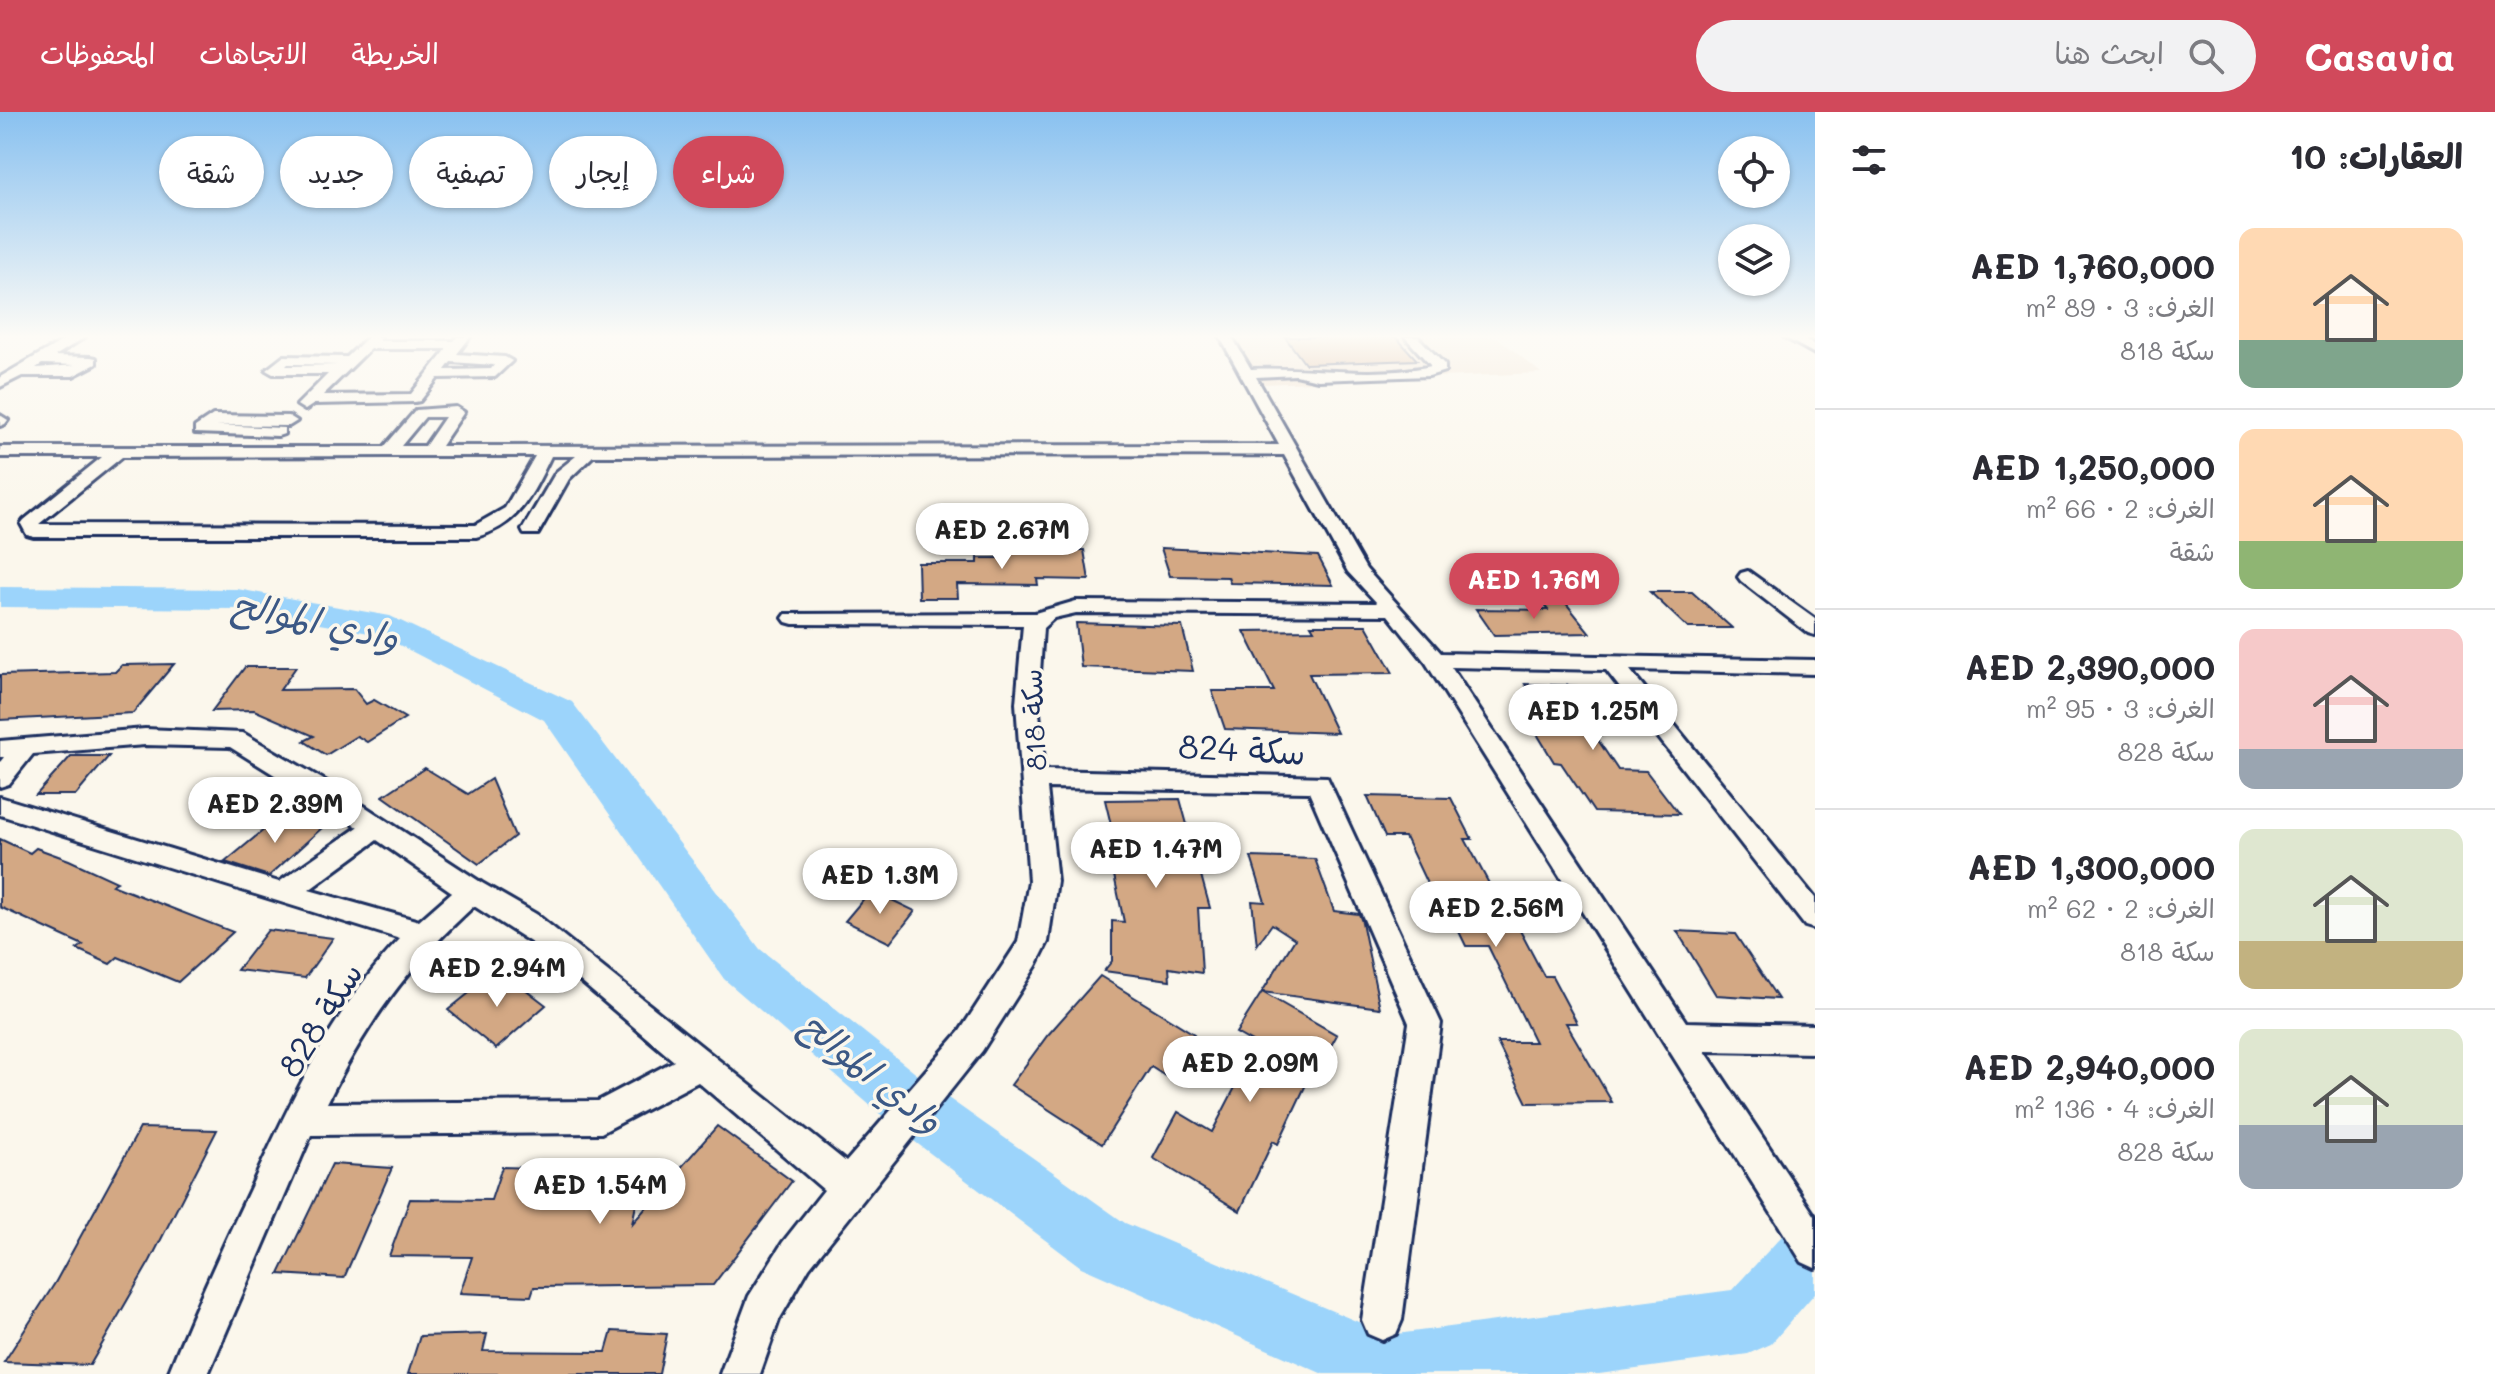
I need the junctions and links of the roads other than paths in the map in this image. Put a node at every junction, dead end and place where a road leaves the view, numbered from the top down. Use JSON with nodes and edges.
{"nodes":[{"id":1,"x":314,"y":396,"type":"edge"},
{"id":2,"x":414,"y":396,"type":"edge"},
{"id":3,"x":1259,"y":396,"type":"edge"},
{"id":4,"x":310,"y":400,"type":"junction"},
{"id":5,"x":1289,"y":450,"type":"junction"},
{"id":6,"x":119,"y":451,"type":"junction"},
{"id":7,"x":257,"y":451,"type":"junction"},
{"id":8,"x":0,"y":452,"type":"edge"},
{"id":9,"x":388,"y":452,"type":"junction"},
{"id":10,"x":429,"y":452,"type":"junction"},
{"id":11,"x":545,"y":452,"type":"junction"},
{"id":12,"x":588,"y":452,"type":"junction"},
{"id":13,"x":531,"y":530,"type":"dead end"},
{"id":14,"x":1748,"y":577,"type":"dead end"},
{"id":15,"x":1394,"y":609,"type":"junction"},
{"id":16,"x":793,"y":618,"type":"dead end"},
{"id":17,"x":1039,"y":619,"type":"junction"},
{"id":18,"x":1815,"y":629,"type":"edge"},
{"id":19,"x":1435,"y":660,"type":"junction"},
{"id":20,"x":1612,"y":663,"type":"junction"},
{"id":21,"x":1815,"y":667,"type":"edge"},
{"id":22,"x":13,"y":748,"type":"edge"},
{"id":23,"x":0,"y":778,"type":"edge"},
{"id":24,"x":1036,"y":779,"type":"junction"},
{"id":25,"x":0,"y":806,"type":"edge"},
{"id":26,"x":377,"y":827,"type":"junction"},
{"id":27,"x":472,"y":891,"type":"junction"},
{"id":28,"x":283,"y":894,"type":"junction"},
{"id":29,"x":1815,"y":918,"type":"edge"},
{"id":30,"x":424,"y":934,"type":"junction"},
{"id":31,"x":1678,"y":1036,"type":"junction"},
{"id":32,"x":1815,"y":1039,"type":"edge"},
{"id":33,"x":700,"y":1064,"type":"junction"},
{"id":34,"x":301,"y":1119,"type":"junction"},
{"id":35,"x":848,"y":1187,"type":"junction"},
{"id":36,"x":1815,"y":1249,"type":"edge"},
{"id":37,"x":1382,"y":1320,"type":"dead end"},
{"id":38,"x":188,"y":1374,"type":"edge"},
{"id":39,"x":740,"y":1374,"type":"edge"}],
"edges":[{"from":1,"to":4,"type":"street"},
{"from":2,"to":4,"type":"street"},
{"from":3,"to":5,"type":"street"},
{"from":4,"to":7,"type":"street"},
{"from":5,"to":12,"type":"street"},
{"from":5,"to":15,"type":"street"},
{"from":6,"to":7,"type":"street"},
{"from":6,"to":8,"type":"street"},
{"from":6,"to":11,"type":"street"},
{"from":7,"to":9,"type":"street"},
{"from":9,"to":10,"type":"street"},
{"from":9,"to":10,"type":"street"},
{"from":10,"to":11,"type":"street"},
{"from":11,"to":12,"type":"street"},
{"from":12,"to":13,"type":"street"},
{"from":14,"to":18,"type":"street"},
{"from":15,"to":17,"type":"street"},
{"from":15,"to":19,"type":"street"},
{"from":16,"to":17,"type":"street"},
{"from":17,"to":24,"type":"street","name":"سكة 818"},
{"from":19,"to":20,"type":"street"},
{"from":19,"to":31,"type":"street"},
{"from":20,"to":21,"type":"street"},
{"from":20,"to":29,"type":"street"},
{"from":22,"to":23,"type":"street"},
{"from":22,"to":26,"type":"street"},
{"from":24,"to":35,"type":"street","name":"سكة 818"},
{"from":24,"to":37,"type":"street","name":"سكة 824"},
{"from":25,"to":28,"type":"street"},
{"from":26,"to":27,"type":"street"},
{"from":26,"to":28,"type":"street"},
{"from":27,"to":30,"type":"street","name":"سكة 828"},
{"from":27,"to":33,"type":"street"},
{"from":28,"to":30,"type":"street"},
{"from":30,"to":34,"type":"street","name":"سكة 828"},
{"from":31,"to":32,"type":"street"},
{"from":31,"to":36,"type":"street"},
{"from":33,"to":34,"type":"street"},
{"from":33,"to":35,"type":"street"},
{"from":34,"to":38,"type":"street","name":"سكة 828"},
{"from":35,"to":39,"type":"street","name":"سكة 818"}]}
